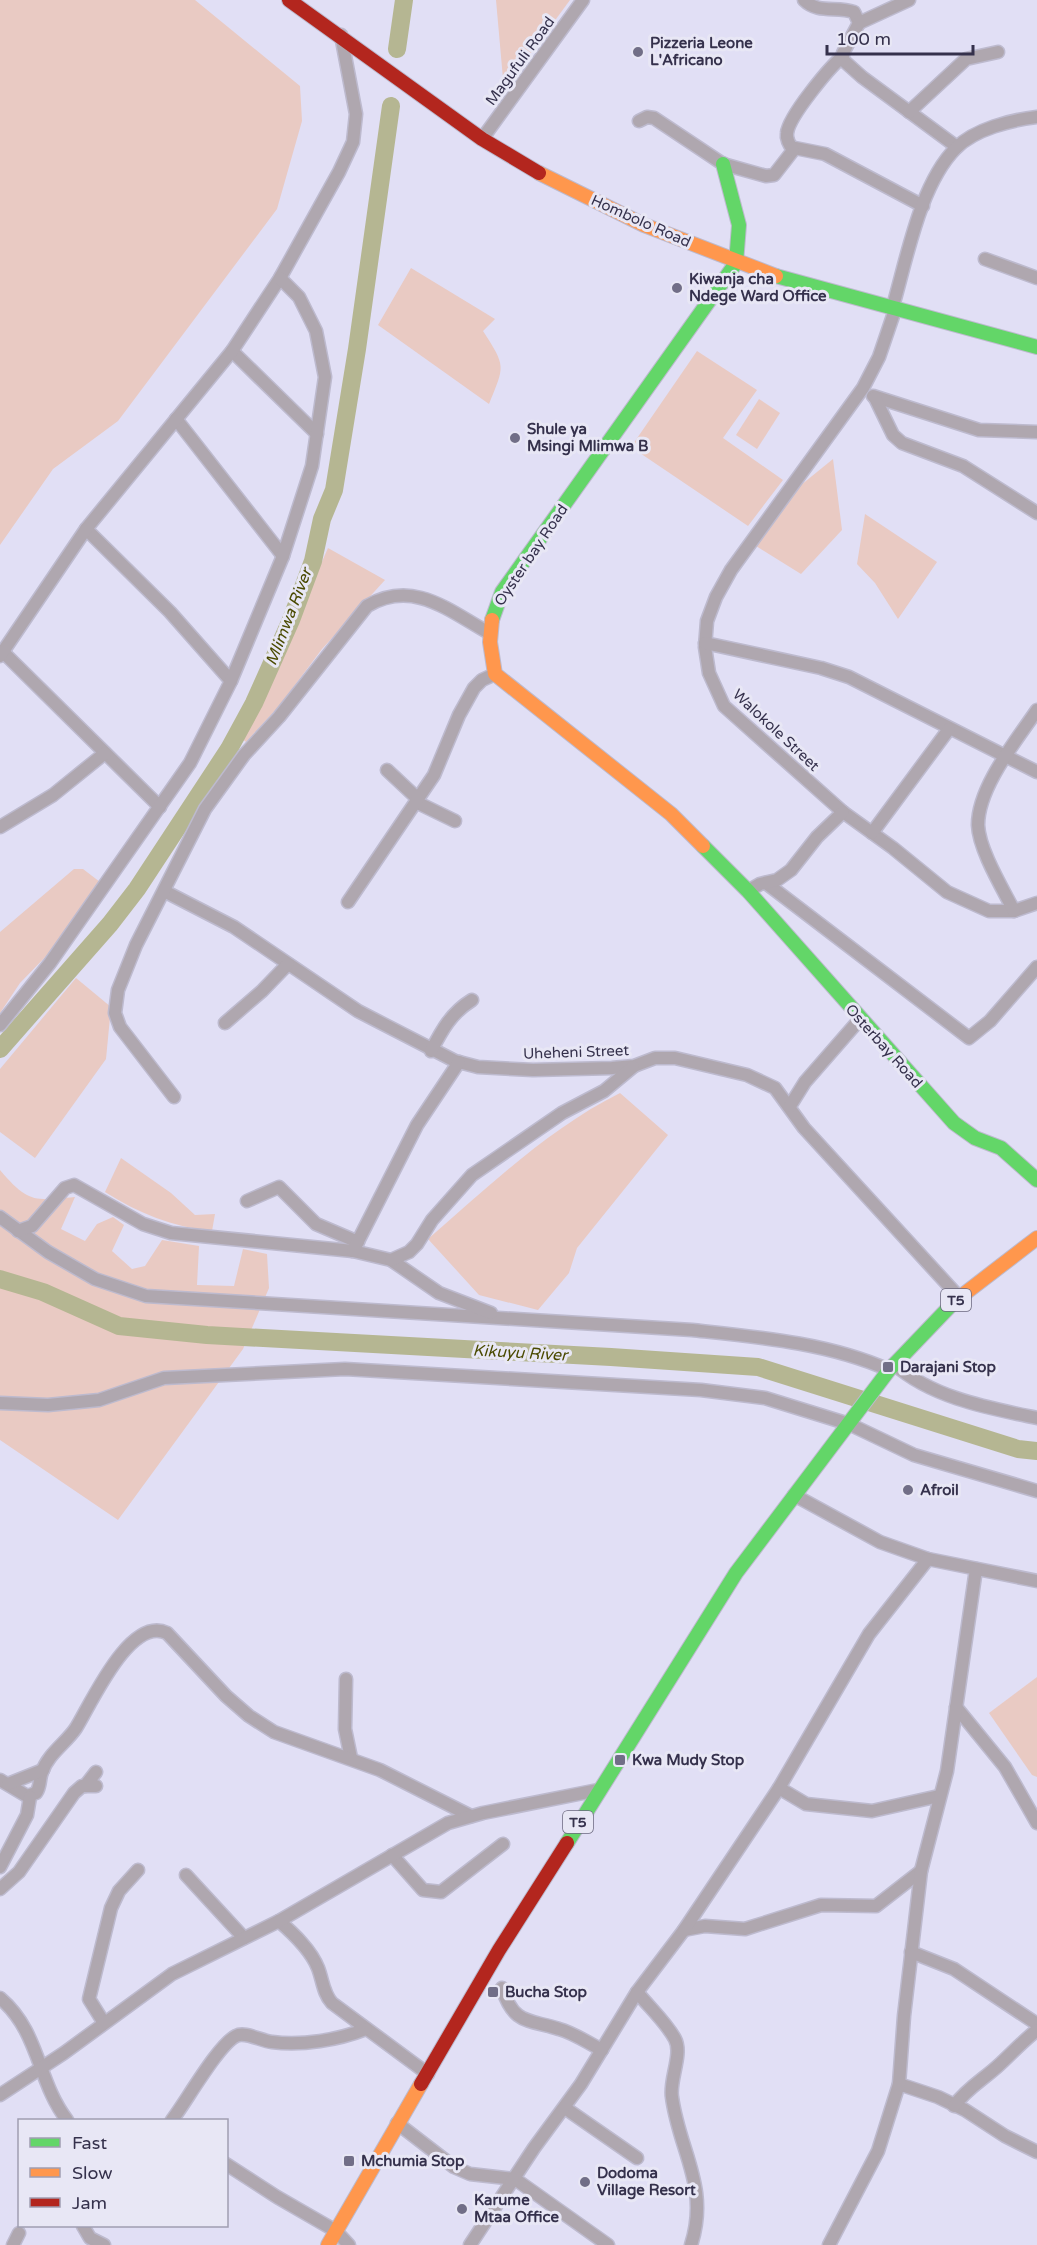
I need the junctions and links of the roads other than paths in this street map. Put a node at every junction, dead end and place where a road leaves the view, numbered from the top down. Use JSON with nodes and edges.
{"nodes":[{"id":1,"x":583,"y":0,"type":"edge"},
{"id":2,"x":804,"y":0,"type":"edge"},
{"id":3,"x":909,"y":0,"type":"edge"},
{"id":4,"x":291,"y":1,"type":"edge"},
{"id":5,"x":859,"y":23,"type":"junction"},
{"id":6,"x":341,"y":35,"type":"junction"},
{"id":7,"x":998,"y":52,"type":"dead end"},
{"id":8,"x":842,"y":57,"type":"junction"},
{"id":9,"x":909,"y":112,"type":"junction"},
{"id":10,"x":1037,"y":117,"type":"edge"},
{"id":11,"x":639,"y":121,"type":"dead end"},
{"id":12,"x":482,"y":139,"type":"junction"},
{"id":13,"x":957,"y":147,"type":"junction"},
{"id":14,"x":793,"y":150,"type":"junction"},
{"id":15,"x":723,"y":164,"type":"junction"},
{"id":16,"x":923,"y":206,"type":"junction"},
{"id":17,"x":985,"y":259,"type":"dead end"},
{"id":18,"x":736,"y":263,"type":"junction"},
{"id":19,"x":280,"y":278,"type":"junction"},
{"id":20,"x":1037,"y":278,"type":"edge"},
{"id":21,"x":894,"y":307,"type":"junction"},
{"id":22,"x":1037,"y":347,"type":"edge"},
{"id":23,"x":232,"y":351,"type":"junction"},
{"id":24,"x":863,"y":388,"type":"junction"},
{"id":25,"x":875,"y":398,"type":"junction"},
{"id":26,"x":176,"y":419,"type":"junction"},
{"id":27,"x":1037,"y":432,"type":"edge"},
{"id":28,"x":317,"y":434,"type":"junction"},
{"id":29,"x":1037,"y":513,"type":"edge"},
{"id":30,"x":86,"y":529,"type":"junction"},
{"id":31,"x":283,"y":556,"type":"junction"},
{"id":32,"x":489,"y":633,"type":"junction"},
{"id":33,"x":705,"y":643,"type":"junction"},
{"id":34,"x":2,"y":654,"type":"edge"},
{"id":35,"x":495,"y":674,"type":"junction"},
{"id":36,"x":231,"y":681,"type":"junction"},
{"id":37,"x":1037,"y":710,"type":"edge"},
{"id":38,"x":949,"y":729,"type":"junction"},
{"id":39,"x":105,"y":753,"type":"junction"},
{"id":40,"x":1005,"y":756,"type":"junction"},
{"id":41,"x":387,"y":770,"type":"dead end"},
{"id":42,"x":1037,"y":772,"type":"edge"},
{"id":43,"x":417,"y":800,"type":"junction"},
{"id":44,"x":159,"y":807,"type":"junction"},
{"id":45,"x":843,"y":812,"type":"junction"},
{"id":46,"x":456,"y":821,"type":"dead end"},
{"id":47,"x":0,"y":827,"type":"edge"},
{"id":48,"x":872,"y":833,"type":"junction"},
{"id":49,"x":766,"y":883,"type":"junction"},
{"id":50,"x":164,"y":891,"type":"junction"},
{"id":51,"x":748,"y":891,"type":"junction"},
{"id":52,"x":348,"y":902,"type":"dead end"},
{"id":53,"x":1037,"y":903,"type":"edge"},
{"id":54,"x":1014,"y":911,"type":"junction"},
{"id":55,"x":288,"y":964,"type":"junction"},
{"id":56,"x":1037,"y":967,"type":"edge"},
{"id":57,"x":472,"y":1000,"type":"dead end"},
{"id":58,"x":860,"y":1019,"type":"junction"},
{"id":59,"x":225,"y":1023,"type":"dead end"},
{"id":60,"x":0,"y":1025,"type":"edge"},
{"id":61,"x":431,"y":1051,"type":"junction"},
{"id":62,"x":459,"y":1062,"type":"junction"},
{"id":63,"x":634,"y":1066,"type":"junction"},
{"id":64,"x":174,"y":1097,"type":"dead end"},
{"id":65,"x":790,"y":1106,"type":"junction"},
{"id":66,"x":1037,"y":1180,"type":"edge"},
{"id":67,"x":247,"y":1201,"type":"dead end"},
{"id":68,"x":0,"y":1217,"type":"edge"},
{"id":69,"x":18,"y":1231,"type":"junction"},
{"id":70,"x":1037,"y":1238,"type":"edge"},
{"id":71,"x":356,"y":1246,"type":"junction"},
{"id":72,"x":392,"y":1260,"type":"junction"},
{"id":73,"x":959,"y":1297,"type":"junction"},
{"id":74,"x":504,"y":1318,"type":"junction"},
{"id":75,"x":890,"y":1369,"type":"junction"},
{"id":76,"x":0,"y":1403,"type":"edge"},
{"id":77,"x":1037,"y":1418,"type":"edge"},
{"id":78,"x":852,"y":1421,"type":"junction"},
{"id":79,"x":1037,"y":1491,"type":"edge"},
{"id":80,"x":794,"y":1495,"type":"junction"},
{"id":81,"x":928,"y":1559,"type":"junction"},
{"id":82,"x":976,"y":1569,"type":"junction"},
{"id":83,"x":1037,"y":1581,"type":"edge"},
{"id":84,"x":346,"y":1678,"type":"dead end"},
{"id":85,"x":956,"y":1707,"type":"junction"},
{"id":86,"x":351,"y":1758,"type":"junction"},
{"id":87,"x":43,"y":1770,"type":"junction"},
{"id":88,"x":96,"y":1772,"type":"dead end"},
{"id":89,"x":4,"y":1782,"type":"edge"},
{"id":90,"x":779,"y":1788,"type":"junction"},
{"id":91,"x":597,"y":1790,"type":"junction"},
{"id":92,"x":939,"y":1796,"type":"junction"},
{"id":93,"x":30,"y":1797,"type":"junction"},
{"id":94,"x":471,"y":1816,"type":"junction"},
{"id":95,"x":1036,"y":1820,"type":"edge"},
{"id":96,"x":503,"y":1844,"type":"dead end"},
{"id":97,"x":392,"y":1855,"type":"junction"},
{"id":98,"x":0,"y":1868,"type":"edge"},
{"id":99,"x":138,"y":1870,"type":"dead end"},
{"id":100,"x":921,"y":1871,"type":"junction"},
{"id":101,"x":186,"y":1875,"type":"dead end"},
{"id":102,"x":0,"y":1889,"type":"edge"},
{"id":103,"x":279,"y":1921,"type":"junction"},
{"id":104,"x":684,"y":1930,"type":"junction"},
{"id":105,"x":244,"y":1938,"type":"junction"},
{"id":106,"x":911,"y":1952,"type":"junction"},
{"id":107,"x":502,"y":1988,"type":"dead end"},
{"id":108,"x":637,"y":1992,"type":"junction"},
{"id":109,"x":0,"y":1998,"type":"edge"},
{"id":110,"x":104,"y":2023,"type":"junction"},
{"id":111,"x":1037,"y":2024,"type":"edge"},
{"id":112,"x":366,"y":2030,"type":"junction"},
{"id":113,"x":1037,"y":2030,"type":"edge"},
{"id":114,"x":602,"y":2050,"type":"junction"},
{"id":115,"x":42,"y":2068,"type":"junction"},
{"id":116,"x":428,"y":2074,"type":"junction"},
{"id":117,"x":899,"y":2084,"type":"junction"},
{"id":118,"x":0,"y":2095,"type":"edge"},
{"id":119,"x":954,"y":2106,"type":"junction"},
{"id":120,"x":565,"y":2108,"type":"junction"},
{"id":121,"x":66,"y":2119,"type":"edge"},
{"id":122,"x":173,"y":2119,"type":"edge"},
{"id":123,"x":398,"y":2123,"type":"junction"},
{"id":124,"x":1037,"y":2152,"type":"edge"},
{"id":125,"x":637,"y":2158,"type":"dead end"},
{"id":126,"x":228,"y":2165,"type":"edge"},
{"id":127,"x":515,"y":2178,"type":"junction"},
{"id":128,"x":84,"y":2227,"type":"edge"},
{"id":129,"x":336,"y":2231,"type":"junction"},
{"id":130,"x":19,"y":2233,"type":"dead end"},
{"id":131,"x":13,"y":2245,"type":"edge"},
{"id":132,"x":104,"y":2245,"type":"edge"},
{"id":133,"x":328,"y":2245,"type":"edge"},
{"id":134,"x":348,"y":2245,"type":"edge"},
{"id":135,"x":470,"y":2245,"type":"edge"},
{"id":136,"x":608,"y":2245,"type":"edge"},
{"id":137,"x":691,"y":2245,"type":"edge"},
{"id":138,"x":829,"y":2245,"type":"edge"}],
"edges":[{"from":1,"to":12,"type":"street","name":"Magufuli Road"},
{"from":2,"to":5,"type":"street"},
{"from":3,"to":5,"type":"street"},
{"from":4,"to":6,"type":"main road","name":"Hombolo Road"},
{"from":5,"to":8,"type":"street"},
{"from":6,"to":12,"type":"main road","name":"Hombolo Road"},
{"from":6,"to":19,"type":"street"},
{"from":7,"to":9,"type":"street"},
{"from":8,"to":9,"type":"street"},
{"from":8,"to":14,"type":"street"},
{"from":9,"to":13,"type":"street"},
{"from":10,"to":13,"type":"street"},
{"from":11,"to":15,"type":"street"},
{"from":12,"to":18,"type":"main road","name":"Hombolo Road"},
{"from":13,"to":16,"type":"street","name":"Walokole Street"},
{"from":14,"to":15,"type":"street"},
{"from":14,"to":16,"type":"street"},
{"from":15,"to":18,"type":"main road"},
{"from":16,"to":21,"type":"street","name":"Walokole Street"},
{"from":17,"to":20,"type":"street"},
{"from":18,"to":21,"type":"main road","name":"Hombolo Road"},
{"from":18,"to":32,"type":"main road","name":"Oyster bay Road"},
{"from":19,"to":23,"type":"street"},
{"from":19,"to":28,"type":"street"},
{"from":21,"to":22,"type":"main road","name":"Hombolo Road"},
{"from":21,"to":24,"type":"street","name":"Walokole Street"},
{"from":23,"to":26,"type":"street"},
{"from":23,"to":28,"type":"street"},
{"from":24,"to":25,"type":"street"},
{"from":24,"to":33,"type":"street","name":"Walokole Street"},
{"from":25,"to":27,"type":"street"},
{"from":25,"to":29,"type":"street"},
{"from":26,"to":30,"type":"street"},
{"from":26,"to":31,"type":"street"},
{"from":28,"to":31,"type":"street"},
{"from":30,"to":34,"type":"street"},
{"from":30,"to":36,"type":"street"},
{"from":31,"to":36,"type":"street"},
{"from":32,"to":35,"type":"main road","name":"Oyster bay Road"},
{"from":32,"to":50,"type":"street"},
{"from":33,"to":38,"type":"street"},
{"from":33,"to":45,"type":"street","name":"Walokole Street"},
{"from":34,"to":39,"type":"street"},
{"from":35,"to":43,"type":"street"},
{"from":35,"to":51,"type":"main road"},
{"from":36,"to":44,"type":"street"},
{"from":37,"to":40,"type":"street"},
{"from":38,"to":40,"type":"street"},
{"from":38,"to":48,"type":"street"},
{"from":39,"to":44,"type":"street"},
{"from":39,"to":47,"type":"street"},
{"from":40,"to":42,"type":"street"},
{"from":40,"to":54,"type":"street"},
{"from":41,"to":43,"type":"street"},
{"from":43,"to":46,"type":"street"},
{"from":43,"to":52,"type":"street"},
{"from":44,"to":60,"type":"street"},
{"from":45,"to":48,"type":"street","name":"Walokole Street"},
{"from":45,"to":49,"type":"street"},
{"from":48,"to":54,"type":"street","name":"Walokole Street"},
{"from":49,"to":51,"type":"street"},
{"from":49,"to":56,"type":"street"},
{"from":50,"to":55,"type":"street","name":"Uheheni Street"},
{"from":50,"to":64,"type":"street"},
{"from":51,"to":58,"type":"main road","name":"Osterbay Road"},
{"from":53,"to":54,"type":"street","name":"Walokole Street"},
{"from":55,"to":59,"type":"street"},
{"from":55,"to":61,"type":"street","name":"Uheheni Street"},
{"from":57,"to":61,"type":"street"},
{"from":58,"to":65,"type":"street"},
{"from":58,"to":66,"type":"main road","name":"Osterbay Road"},
{"from":61,"to":62,"type":"street","name":"Uheheni Street"},
{"from":62,"to":63,"type":"street","name":"Uheheni Street"},
{"from":62,"to":71,"type":"street"},
{"from":63,"to":65,"type":"street","name":"Uheheni Street"},
{"from":63,"to":72,"type":"street"},
{"from":65,"to":73,"type":"street","name":"Uheheni Street"},
{"from":67,"to":71,"type":"street"},
{"from":68,"to":69,"type":"street"},
{"from":69,"to":71,"type":"street"},
{"from":69,"to":74,"type":"street"},
{"from":70,"to":73,"type":"main road","number":"T5"},
{"from":71,"to":72,"type":"street"},
{"from":72,"to":74,"type":"street"},
{"from":73,"to":75,"type":"main road","number":"T5"},
{"from":74,"to":75,"type":"street"},
{"from":75,"to":77,"type":"street"},
{"from":75,"to":78,"type":"main road","number":"T5"},
{"from":76,"to":78,"type":"street"},
{"from":78,"to":79,"type":"street"},
{"from":78,"to":80,"type":"main road","number":"T5"},
{"from":80,"to":81,"type":"street"},
{"from":80,"to":91,"type":"main road","number":"T5"},
{"from":81,"to":82,"type":"street"},
{"from":81,"to":90,"type":"street"},
{"from":82,"to":83,"type":"street"},
{"from":82,"to":85,"type":"street"},
{"from":84,"to":86,"type":"street"},
{"from":85,"to":92,"type":"street"},
{"from":85,"to":95,"type":"street"},
{"from":86,"to":87,"type":"street"},
{"from":86,"to":94,"type":"street"},
{"from":87,"to":89,"type":"street"},
{"from":87,"to":93,"type":"street"},
{"from":88,"to":102,"type":"street"},
{"from":89,"to":93,"type":"street"},
{"from":90,"to":92,"type":"street"},
{"from":90,"to":104,"type":"street"},
{"from":91,"to":94,"type":"street"},
{"from":91,"to":116,"type":"main road","number":"T5"},
{"from":92,"to":100,"type":"street"},
{"from":93,"to":98,"type":"street"},
{"from":94,"to":97,"type":"street"},
{"from":96,"to":97,"type":"street"},
{"from":97,"to":103,"type":"street"},
{"from":99,"to":110,"type":"street"},
{"from":100,"to":104,"type":"street"},
{"from":100,"to":106,"type":"street"},
{"from":101,"to":105,"type":"street"},
{"from":103,"to":105,"type":"street"},
{"from":103,"to":112,"type":"street"},
{"from":104,"to":108,"type":"street"},
{"from":105,"to":110,"type":"street"},
{"from":106,"to":111,"type":"street"},
{"from":106,"to":117,"type":"street"},
{"from":107,"to":114,"type":"street"},
{"from":108,"to":114,"type":"street"},
{"from":108,"to":137,"type":"street"},
{"from":109,"to":115,"type":"street"},
{"from":110,"to":115,"type":"street"},
{"from":112,"to":116,"type":"street"},
{"from":112,"to":122,"type":"street"},
{"from":113,"to":119,"type":"street"},
{"from":114,"to":120,"type":"street"},
{"from":115,"to":118,"type":"street"},
{"from":115,"to":121,"type":"street"},
{"from":116,"to":123,"type":"main road","number":"T5"},
{"from":117,"to":119,"type":"street"},
{"from":117,"to":138,"type":"street"},
{"from":119,"to":124,"type":"street"},
{"from":120,"to":125,"type":"street"},
{"from":120,"to":127,"type":"street"},
{"from":123,"to":127,"type":"street"},
{"from":123,"to":129,"type":"main road","number":"T5"},
{"from":126,"to":129,"type":"street"},
{"from":127,"to":135,"type":"street"},
{"from":127,"to":136,"type":"street"},
{"from":128,"to":132,"type":"street"},
{"from":129,"to":133,"type":"main road","number":"T5"},
{"from":129,"to":134,"type":"street"},
{"from":130,"to":131,"type":"street"}]}
